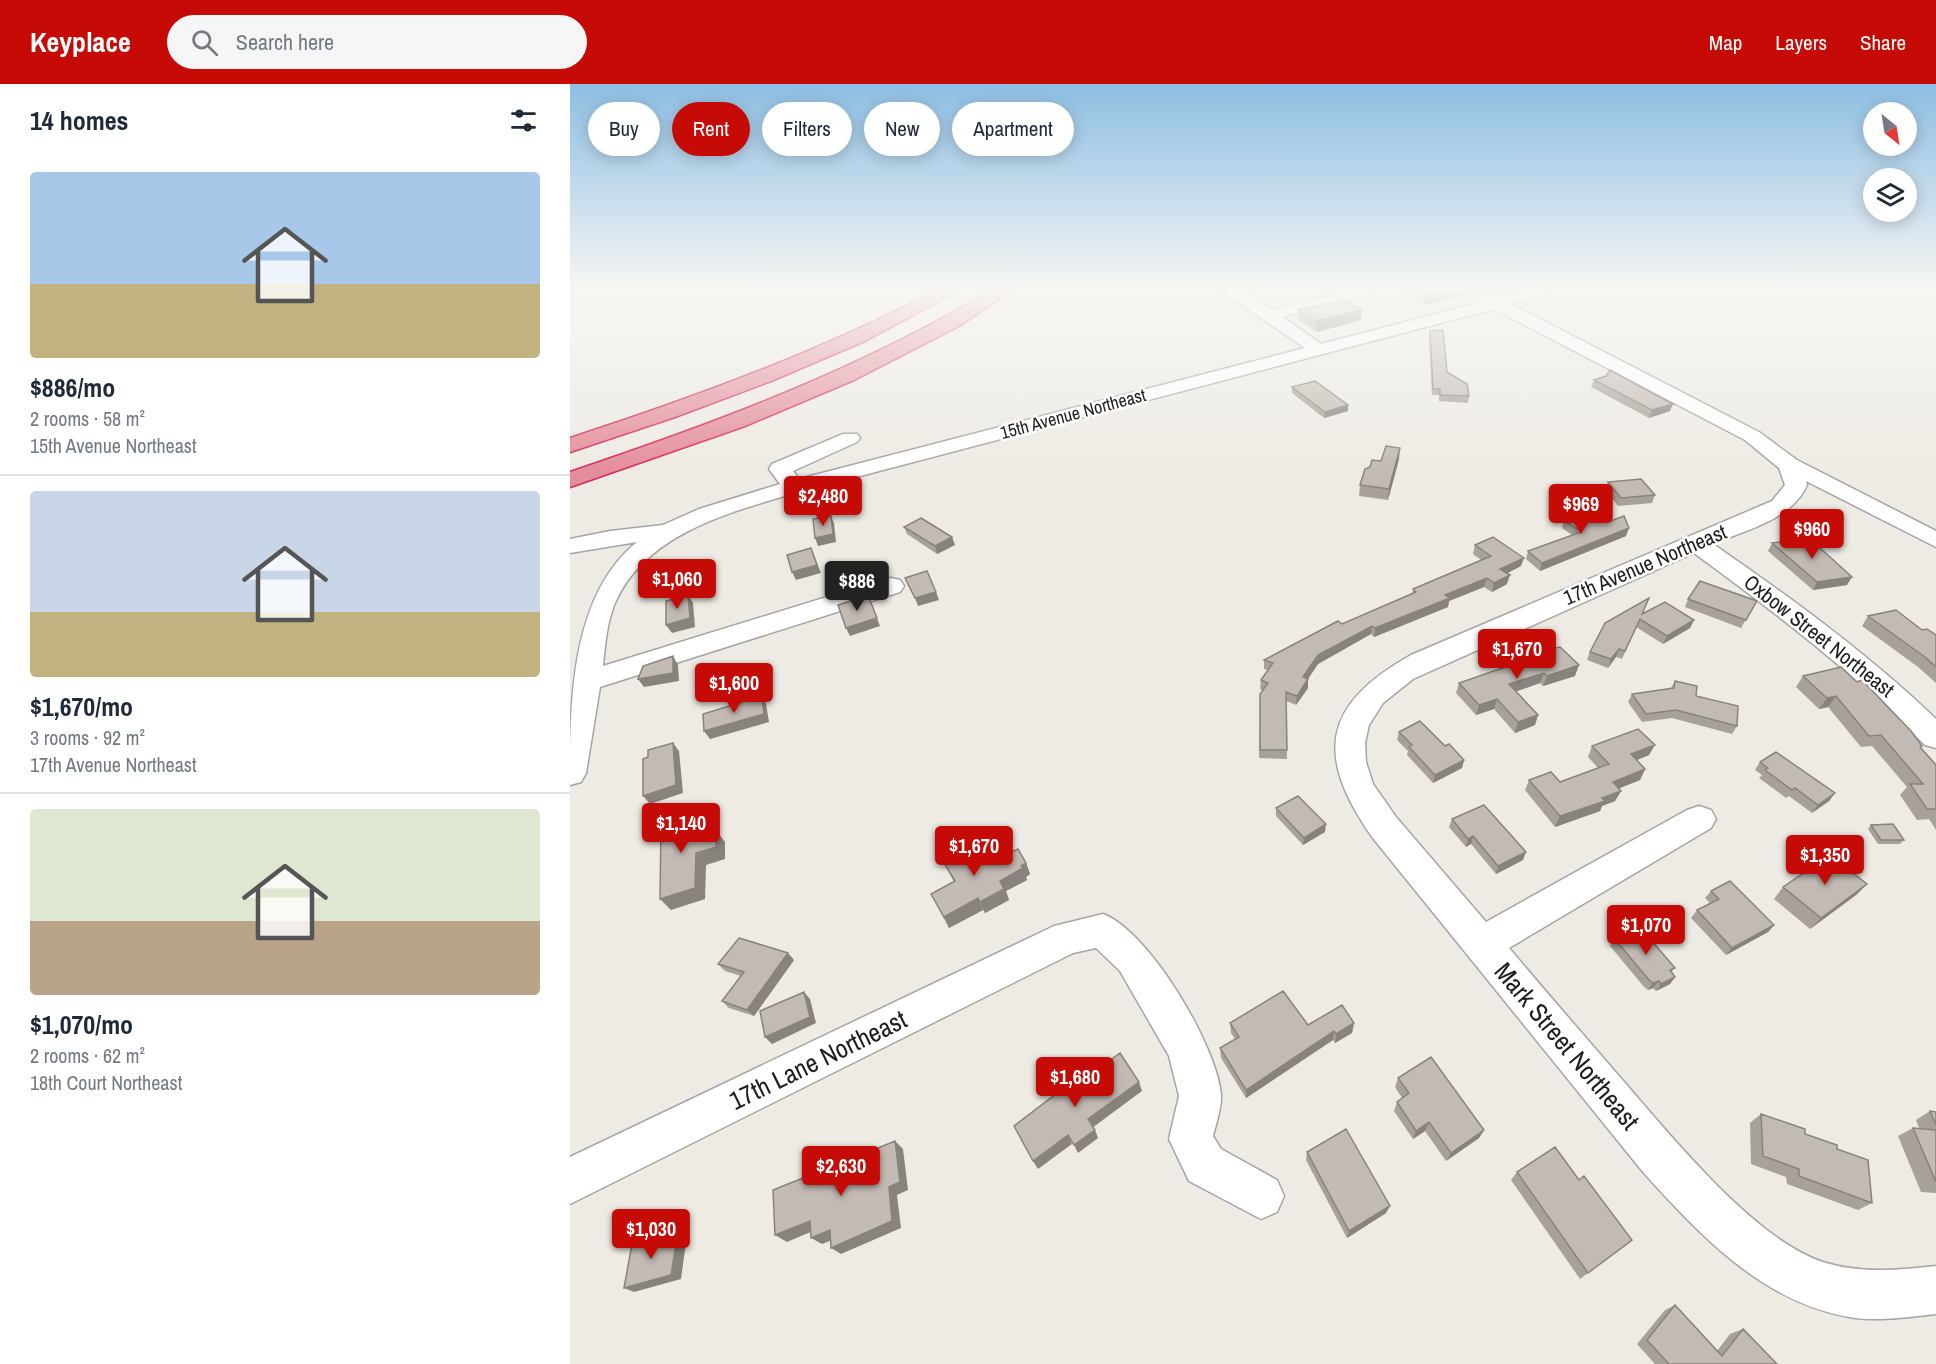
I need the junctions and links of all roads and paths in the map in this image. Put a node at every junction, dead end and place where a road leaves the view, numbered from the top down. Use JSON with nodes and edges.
{"nodes":[{"id":1,"x":825,"y":351,"type":"edge"},
{"id":2,"x":896,"y":351,"type":"edge"},
{"id":3,"x":1316,"y":351,"type":"edge"},
{"id":4,"x":1587,"y":351,"type":"edge"},
{"id":5,"x":850,"y":438,"type":"dead end"},
{"id":6,"x":570,"y":445,"type":"edge"},
{"id":7,"x":1789,"y":465,"type":"junction"},
{"id":8,"x":570,"y":480,"type":"edge"},
{"id":9,"x":794,"y":487,"type":"junction"},
{"id":10,"x":670,"y":531,"type":"junction"},
{"id":11,"x":1936,"y":540,"type":"edge"},
{"id":12,"x":1696,"y":543,"type":"junction"},
{"id":13,"x":570,"y":546,"type":"edge"},
{"id":14,"x":891,"y":586,"type":"dead end"},
{"id":15,"x":1401,"y":673,"type":"joint"},
{"id":16,"x":587,"y":681,"type":"junction"},
{"id":17,"x":1936,"y":737,"type":"edge"},
{"id":18,"x":570,"y":773,"type":"edge"},
{"id":19,"x":1699,"y":819,"type":"dead end"},
{"id":20,"x":1482,"y":944,"type":"junction"},
{"id":21,"x":570,"y":1181,"type":"edge"},
{"id":22,"x":1261,"y":1196,"type":"dead end"},
{"id":23,"x":1936,"y":1290,"type":"edge"}],
"edges":[{"from":1,"to":6,"type":"highway"},
{"from":2,"to":8,"type":"highway"},
{"from":3,"to":9,"type":"street","name":"15th Avenue Northeast"},
{"from":4,"to":7,"type":"street"},
{"from":5,"to":9,"type":"street"},
{"from":7,"to":11,"type":"street"},
{"from":7,"to":12,"type":"street","name":"17th Avenue Northeast"},
{"from":9,"to":10,"type":"street","name":"15th Avenue Northeast"},
{"from":10,"to":13,"type":"street"},
{"from":10,"to":16,"type":"street"},
{"from":12,"to":15,"type":"street","name":"17th Avenue Northeast"},
{"from":12,"to":17,"type":"street","name":"Oxbow Street Northeast"},
{"from":14,"to":16,"type":"street"},
{"from":15,"to":20,"type":"street","name":"Mark Street Northeast"},
{"from":16,"to":18,"type":"street"},
{"from":19,"to":20,"type":"street"},
{"from":20,"to":23,"type":"street","name":"Mark Street Northeast"},
{"from":21,"to":22,"type":"street","name":"17th Lane Northeast"}]}
